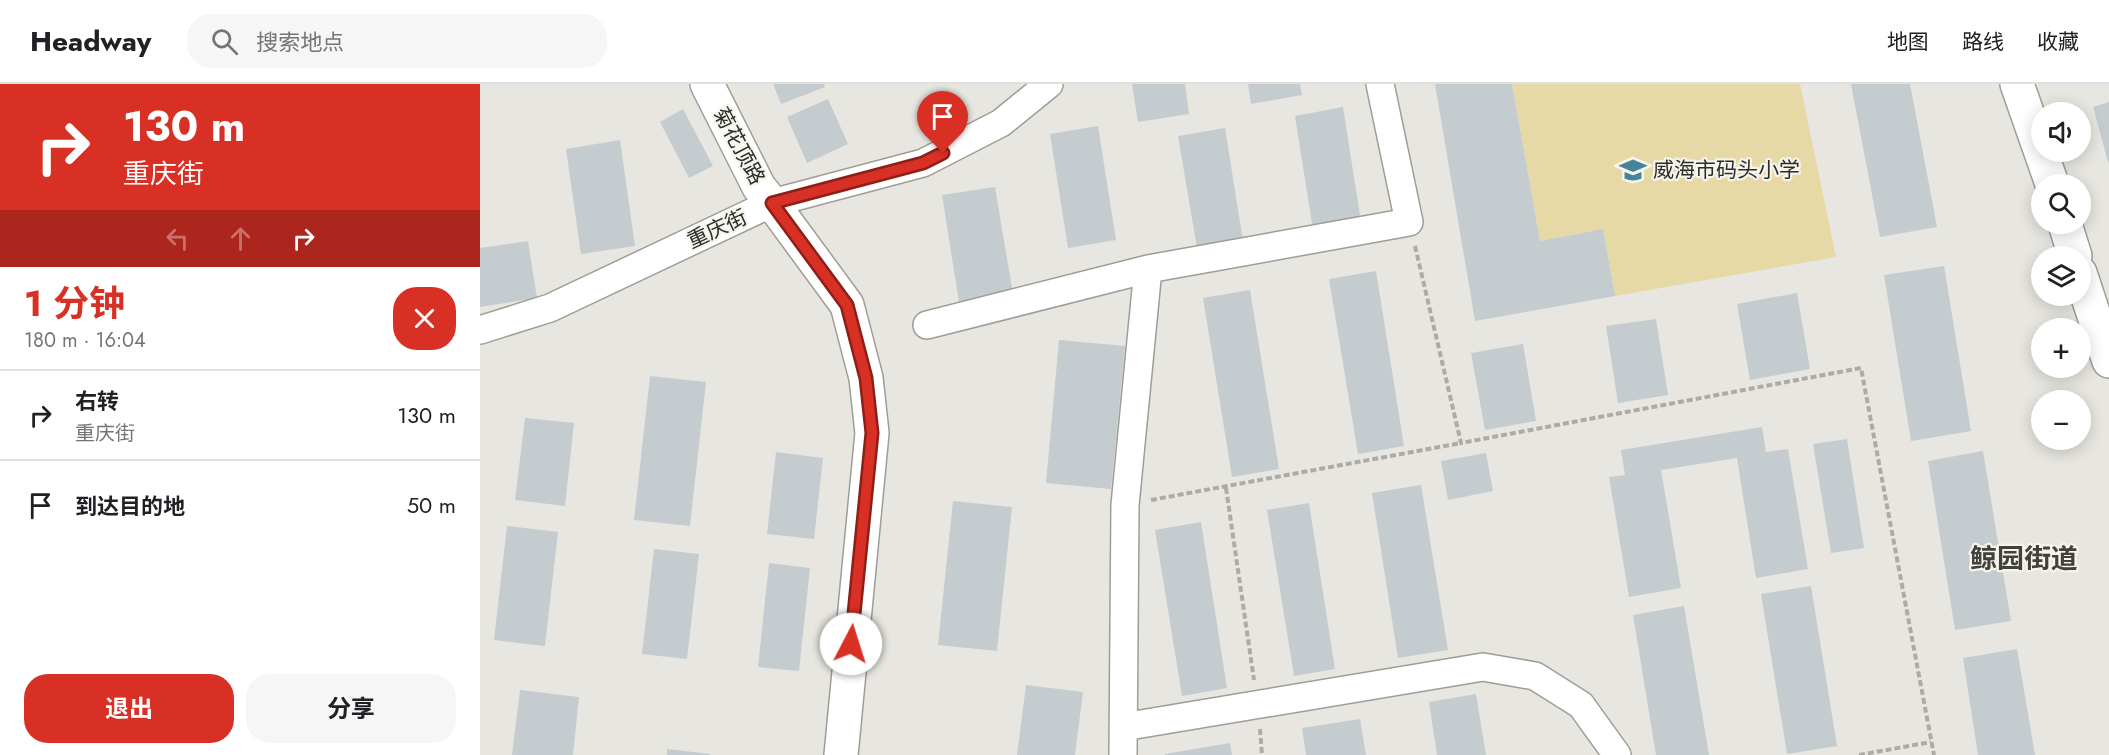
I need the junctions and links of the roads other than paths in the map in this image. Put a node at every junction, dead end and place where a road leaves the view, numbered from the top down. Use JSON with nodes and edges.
{"nodes":[{"id":1,"x":707,"y":84,"type":"edge"},
{"id":2,"x":1049,"y":84,"type":"edge"},
{"id":3,"x":1380,"y":84,"type":"edge"},
{"id":4,"x":2017,"y":84,"type":"edge"},
{"id":5,"x":2048,"y":174,"type":"edge"},
{"id":6,"x":772,"y":203,"type":"junction"},
{"id":7,"x":1148,"y":268,"type":"junction"},
{"id":8,"x":2091,"y":306,"type":"edge"},
{"id":9,"x":927,"y":325,"type":"dead end"},
{"id":10,"x":480,"y":330,"type":"edge"},
{"id":11,"x":2109,"y":361,"type":"edge"},
{"id":12,"x":1123,"y":728,"type":"junction"},
{"id":13,"x":841,"y":755,"type":"edge"},
{"id":14,"x":1123,"y":755,"type":"edge"},
{"id":15,"x":1617,"y":755,"type":"edge"}],
"edges":[{"from":1,"to":6,"type":"street","name":"菊花顶路"},
{"from":2,"to":6,"type":"street","name":"重庆街"},
{"from":3,"to":7,"type":"street"},
{"from":4,"to":5,"type":"street"},
{"from":6,"to":10,"type":"street","name":"重庆街"},
{"from":6,"to":13,"type":"street","name":"菊花顶路"},
{"from":7,"to":9,"type":"street"},
{"from":7,"to":12,"type":"street"},
{"from":8,"to":11,"type":"street"},
{"from":12,"to":14,"type":"street"},
{"from":12,"to":15,"type":"street"}]}
